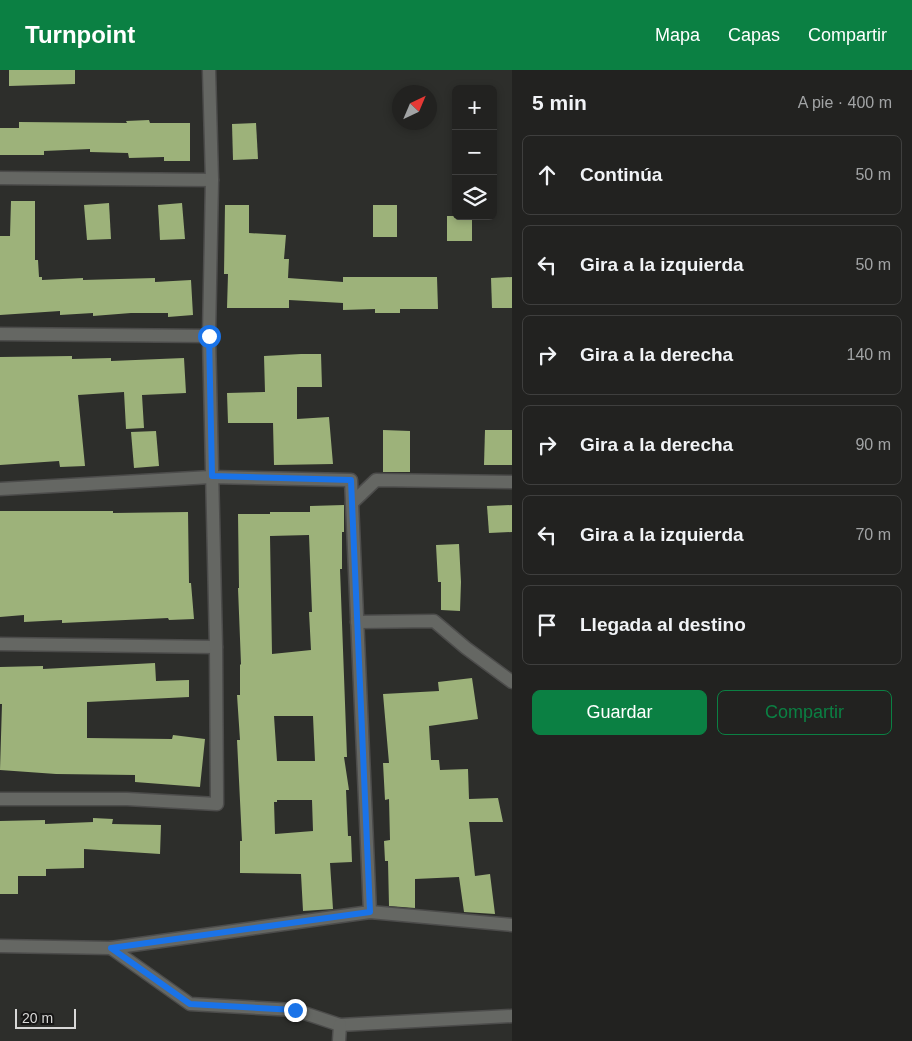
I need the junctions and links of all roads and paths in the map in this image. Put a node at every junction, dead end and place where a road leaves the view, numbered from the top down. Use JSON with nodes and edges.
{"nodes":[{"id":1,"x":209,"y":70,"type":"edge"},
{"id":2,"x":0,"y":178,"type":"edge"},
{"id":3,"x":212,"y":180,"type":"junction"},
{"id":4,"x":0,"y":334,"type":"edge"},
{"id":5,"x":209,"y":336,"type":"junction"},
{"id":6,"x":212,"y":476,"type":"junction"},
{"id":7,"x":512,"y":482,"type":"edge"},
{"id":8,"x":0,"y":489,"type":"edge"},
{"id":9,"x":352,"y":503,"type":"junction"},
{"id":10,"x":357,"y":622,"type":"junction"},
{"id":11,"x":0,"y":644,"type":"edge"},
{"id":12,"x":216,"y":647,"type":"junction"},
{"id":13,"x":512,"y":682,"type":"edge"},
{"id":14,"x":0,"y":799,"type":"edge"},
{"id":15,"x":370,"y":912,"type":"junction"},
{"id":16,"x":512,"y":925,"type":"edge"},
{"id":17,"x":0,"y":946,"type":"edge"},
{"id":18,"x":111,"y":948,"type":"junction"},
{"id":19,"x":512,"y":1016,"type":"edge"},
{"id":20,"x":340,"y":1025,"type":"junction"},
{"id":21,"x":339,"y":1041,"type":"edge"}],
"edges":[{"from":1,"to":3,"type":"street"},
{"from":2,"to":3,"type":"street"},
{"from":3,"to":5,"type":"street"},
{"from":4,"to":5,"type":"street"},
{"from":5,"to":6,"type":"street"},
{"from":6,"to":8,"type":"street"},
{"from":6,"to":9,"type":"street"},
{"from":6,"to":12,"type":"street"},
{"from":7,"to":9,"type":"street"},
{"from":9,"to":10,"type":"street"},
{"from":10,"to":13,"type":"street"},
{"from":10,"to":15,"type":"street"},
{"from":11,"to":12,"type":"street"},
{"from":12,"to":14,"type":"street"},
{"from":15,"to":16,"type":"street"},
{"from":15,"to":18,"type":"street"},
{"from":17,"to":18,"type":"street"},
{"from":18,"to":20,"type":"street"},
{"from":19,"to":20,"type":"street"},
{"from":20,"to":21,"type":"street"}]}
